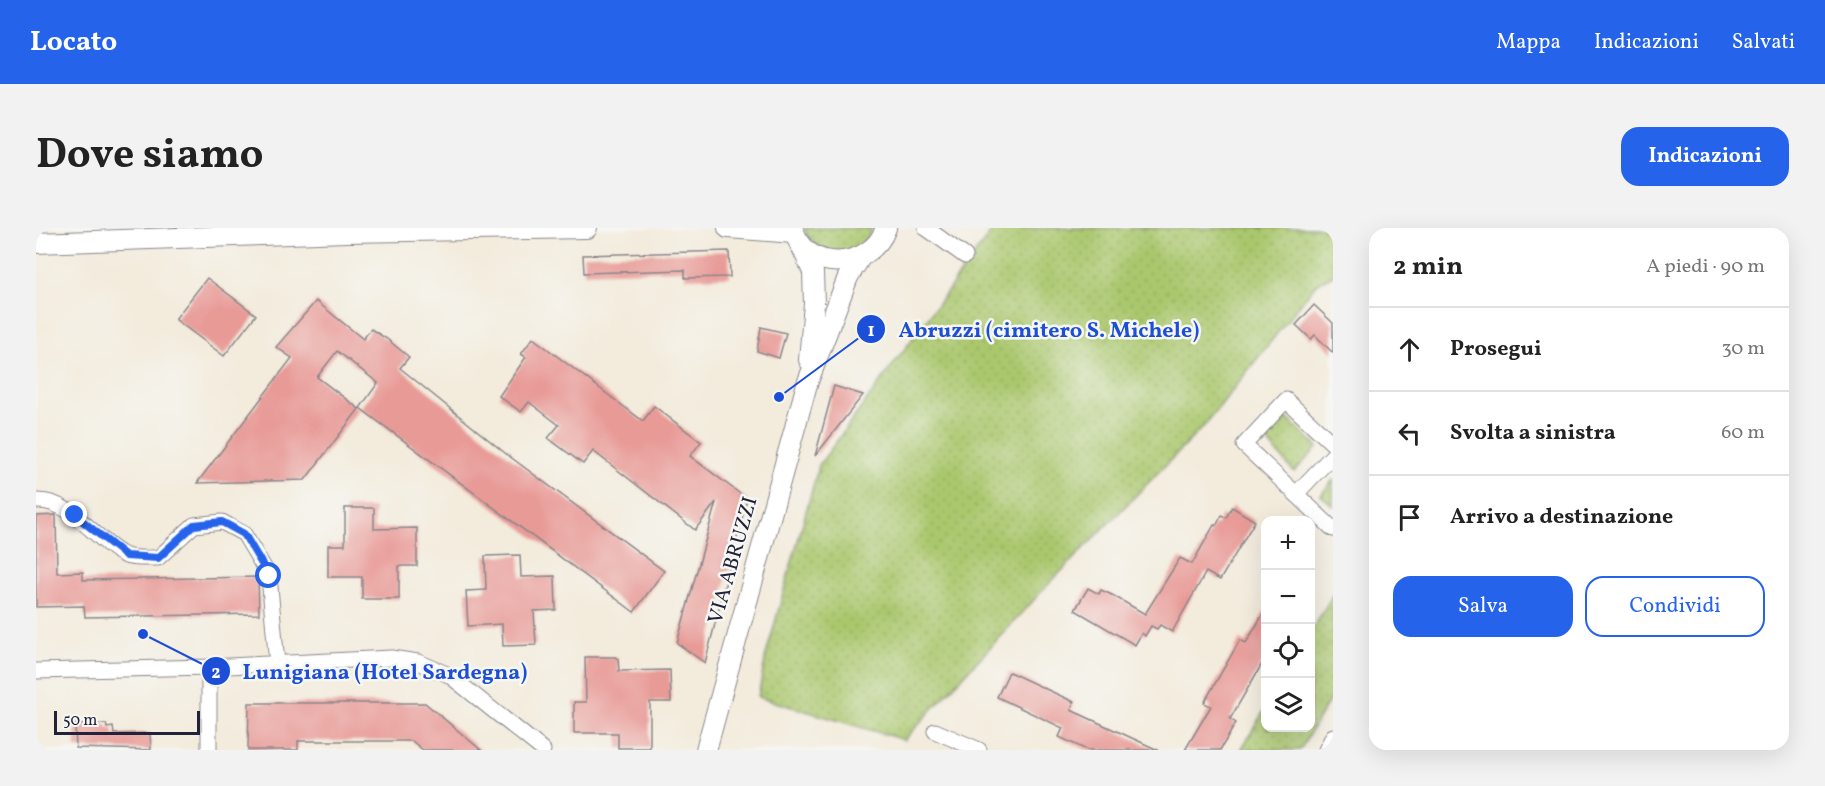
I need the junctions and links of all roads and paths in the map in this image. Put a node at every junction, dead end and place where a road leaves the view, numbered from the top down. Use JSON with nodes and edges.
{"nodes":[{"id":1,"x":587,"y":228,"type":"edge"},
{"id":2,"x":728,"y":228,"type":"edge"},
{"id":3,"x":886,"y":228,"type":"edge"},
{"id":4,"x":926,"y":228,"type":"edge"},
{"id":5,"x":82,"y":235,"type":"edge"},
{"id":6,"x":796,"y":235,"type":"edge"},
{"id":7,"x":36,"y":243,"type":"edge"},
{"id":8,"x":965,"y":256,"type":"dead end"},
{"id":9,"x":860,"y":258,"type":"junction"},
{"id":10,"x":807,"y":384,"type":"junction"},
{"id":11,"x":1333,"y":444,"type":"edge"},
{"id":12,"x":1333,"y":455,"type":"edge"},
{"id":13,"x":1296,"y":494,"type":"junction"},
{"id":14,"x":36,"y":501,"type":"edge"},
{"id":15,"x":1333,"y":529,"type":"edge"},
{"id":16,"x":277,"y":664,"type":"junction"},
{"id":17,"x":209,"y":667,"type":"junction"},
{"id":18,"x":36,"y":670,"type":"edge"},
{"id":19,"x":935,"y":730,"type":"dead end"},
{"id":20,"x":1333,"y":736,"type":"edge"},
{"id":21,"x":209,"y":750,"type":"edge"},
{"id":22,"x":543,"y":750,"type":"edge"},
{"id":23,"x":706,"y":750,"type":"edge"},
{"id":24,"x":979,"y":750,"type":"edge"},
{"id":25,"x":1326,"y":750,"type":"edge"}],
"edges":[{"from":1,"to":5,"type":"street"},
{"from":2,"to":6,"type":"street"},
{"from":3,"to":9,"type":"street","name":"VIA ABRUZZI"},
{"from":4,"to":8,"type":"street"},
{"from":5,"to":7,"type":"street"},
{"from":6,"to":9,"type":"street"},
{"from":6,"to":10,"type":"street","name":"VIA ABRUZZI"},
{"from":9,"to":10,"type":"street","name":"VIA ABRUZZI"},
{"from":10,"to":23,"type":"street","name":"VIA ABRUZZI"},
{"from":11,"to":13,"type":"street"},
{"from":12,"to":13,"type":"street"},
{"from":13,"to":15,"type":"street"},
{"from":14,"to":16,"type":"street"},
{"from":16,"to":17,"type":"street"},
{"from":16,"to":22,"type":"street"},
{"from":17,"to":18,"type":"street"},
{"from":17,"to":21,"type":"street"},
{"from":19,"to":24,"type":"street"},
{"from":20,"to":25,"type":"street"}]}
